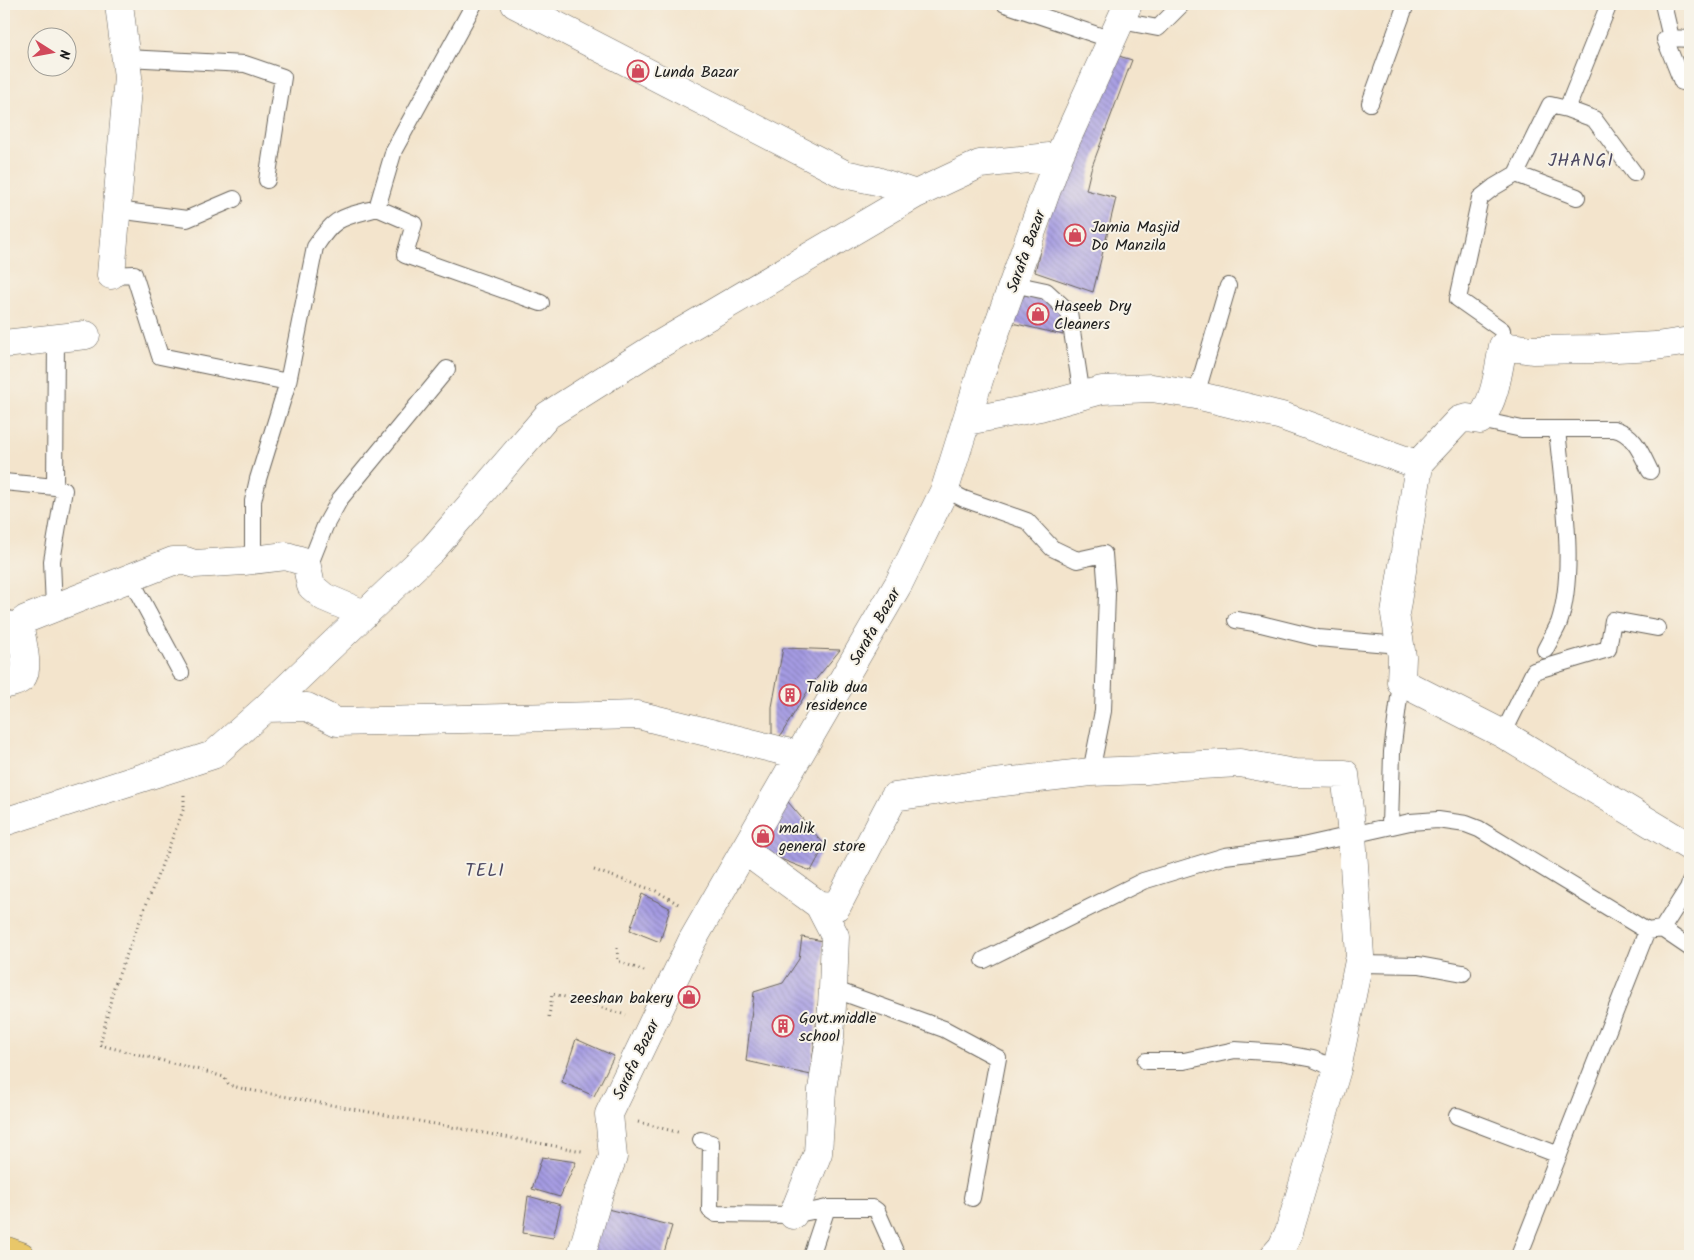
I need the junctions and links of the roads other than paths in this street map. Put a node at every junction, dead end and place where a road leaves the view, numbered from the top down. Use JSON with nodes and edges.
{"nodes":[{"id":1,"x":119,"y":4,"type":"edge"},
{"id":2,"x":474,"y":4,"type":"edge"},
{"id":3,"x":515,"y":4,"type":"edge"},
{"id":4,"x":1005,"y":4,"type":"edge"},
{"id":5,"x":1182,"y":4,"type":"edge"},
{"id":6,"x":1406,"y":4,"type":"edge"},
{"id":7,"x":1610,"y":4,"type":"edge"},
{"id":8,"x":1663,"y":4,"type":"edge"},
{"id":9,"x":1120,"y":22,"type":"edge"},
{"id":10,"x":1671,"y":38,"type":"junction"},
{"id":11,"x":1690,"y":39,"type":"edge"},
{"id":12,"x":126,"y":58,"type":"junction"},
{"id":13,"x":1682,"y":82,"type":"dead end"},
{"id":14,"x":1370,"y":103,"type":"dead end"},
{"id":15,"x":1567,"y":109,"type":"junction"},
{"id":16,"x":1059,"y":156,"type":"junction"},
{"id":17,"x":1634,"y":173,"type":"dead end"},
{"id":18,"x":1516,"y":174,"type":"junction"},
{"id":19,"x":267,"y":180,"type":"dead end"},
{"id":20,"x":916,"y":194,"type":"junction"},
{"id":21,"x":1576,"y":196,"type":"dead end"},
{"id":22,"x":234,"y":199,"type":"dead end"},
{"id":23,"x":377,"y":208,"type":"junction"},
{"id":24,"x":116,"y":210,"type":"junction"},
{"id":25,"x":111,"y":275,"type":"joint"},
{"id":26,"x":1013,"y":284,"type":"junction"},
{"id":27,"x":1228,"y":286,"type":"dead end"},
{"id":28,"x":541,"y":303,"type":"dead end"},
{"id":29,"x":86,"y":335,"type":"dead end"},
{"id":30,"x":56,"y":338,"type":"junction"},
{"id":31,"x":1690,"y":341,"type":"edge"},
{"id":32,"x":4,"y":344,"type":"edge"},
{"id":33,"x":1503,"y":346,"type":"junction"},
{"id":34,"x":447,"y":369,"type":"dead end"},
{"id":35,"x":288,"y":382,"type":"junction"},
{"id":36,"x":1196,"y":394,"type":"junction"},
{"id":37,"x":1082,"y":396,"type":"junction"},
{"id":38,"x":1480,"y":420,"type":"junction"},
{"id":39,"x":966,"y":421,"type":"junction"},
{"id":40,"x":1557,"y":429,"type":"junction"},
{"id":41,"x":1416,"y":466,"type":"junction"},
{"id":42,"x":1650,"y":471,"type":"dead end"},
{"id":43,"x":4,"y":482,"type":"edge"},
{"id":44,"x":55,"y":487,"type":"junction"},
{"id":45,"x":944,"y":489,"type":"junction"},
{"id":46,"x":253,"y":560,"type":"junction"},
{"id":47,"x":308,"y":569,"type":"junction"},
{"id":48,"x":130,"y":578,"type":"junction"},
{"id":49,"x":54,"y":607,"type":"junction"},
{"id":50,"x":364,"y":614,"type":"junction"},
{"id":51,"x":13,"y":620,"type":"edge"},
{"id":52,"x":1236,"y":620,"type":"dead end"},
{"id":53,"x":1657,"y":628,"type":"dead end"},
{"id":54,"x":1400,"y":645,"type":"junction"},
{"id":55,"x":1545,"y":650,"type":"dead end"},
{"id":56,"x":181,"y":673,"type":"dead end"},
{"id":57,"x":1401,"y":682,"type":"junction"},
{"id":58,"x":4,"y":685,"type":"edge"},
{"id":59,"x":266,"y":708,"type":"junction"},
{"id":60,"x":1504,"y":734,"type":"junction"},
{"id":61,"x":799,"y":754,"type":"junction"},
{"id":62,"x":1091,"y":772,"type":"junction"},
{"id":63,"x":4,"y":822,"type":"edge"},
{"id":64,"x":1390,"y":826,"type":"junction"},
{"id":65,"x":1352,"y":835,"type":"junction"},
{"id":66,"x":1690,"y":847,"type":"edge"},
{"id":67,"x":744,"y":850,"type":"junction"},
{"id":68,"x":1690,"y":882,"type":"edge"},
{"id":69,"x":819,"y":906,"type":"junction"},
{"id":70,"x":1655,"y":930,"type":"junction"},
{"id":71,"x":1690,"y":948,"type":"edge"},
{"id":72,"x":984,"y":960,"type":"dead end"},
{"id":73,"x":1359,"y":964,"type":"junction"},
{"id":74,"x":1463,"y":973,"type":"dead end"},
{"id":75,"x":833,"y":989,"type":"junction"},
{"id":76,"x":1146,"y":1061,"type":"dead end"},
{"id":77,"x":1337,"y":1069,"type":"junction"},
{"id":78,"x":1456,"y":1116,"type":"dead end"},
{"id":79,"x":701,"y":1140,"type":"road end"},
{"id":80,"x":1559,"y":1155,"type":"junction"},
{"id":81,"x":972,"y":1198,"type":"dead end"},
{"id":82,"x":827,"y":1208,"type":"junction"},
{"id":83,"x":793,"y":1215,"type":"junction"},
{"id":84,"x":4,"y":1250,"type":"edge"},
{"id":85,"x":21,"y":1256,"type":"edge"},
{"id":86,"x":581,"y":1256,"type":"edge"},
{"id":87,"x":811,"y":1256,"type":"edge"},
{"id":88,"x":897,"y":1256,"type":"edge"},
{"id":89,"x":1274,"y":1256,"type":"edge"},
{"id":90,"x":1523,"y":1256,"type":"edge"}],
"edges":[{"from":1,"to":12,"type":"street"},
{"from":2,"to":23,"type":"lane"},
{"from":3,"to":20,"type":"street"},
{"from":4,"to":9,"type":"lane"},
{"from":5,"to":9,"type":"lane"},
{"from":6,"to":14,"type":"lane"},
{"from":7,"to":15,"type":"lane"},
{"from":8,"to":10,"type":"lane"},
{"from":9,"to":16,"type":"street","name":"Sarafa Bazar"},
{"from":10,"to":11,"type":"lane"},
{"from":10,"to":13,"type":"lane"},
{"from":12,"to":19,"type":"lane"},
{"from":12,"to":24,"type":"street"},
{"from":15,"to":17,"type":"lane"},
{"from":15,"to":18,"type":"lane"},
{"from":16,"to":20,"type":"street"},
{"from":16,"to":26,"type":"street","name":"Sarafa Bazar"},
{"from":18,"to":21,"type":"lane"},
{"from":18,"to":33,"type":"lane"},
{"from":20,"to":50,"type":"street"},
{"from":22,"to":24,"type":"lane"},
{"from":23,"to":28,"type":"lane"},
{"from":23,"to":35,"type":"lane"},
{"from":24,"to":25,"type":"street"},
{"from":25,"to":35,"type":"lane"},
{"from":26,"to":37,"type":"lane"},
{"from":26,"to":39,"type":"street","name":"Sarafa Bazar"},
{"from":27,"to":36,"type":"lane"},
{"from":29,"to":30,"type":"street"},
{"from":30,"to":32,"type":"street"},
{"from":30,"to":44,"type":"lane"},
{"from":31,"to":33,"type":"street"},
{"from":33,"to":38,"type":"street"},
{"from":34,"to":47,"type":"lane"},
{"from":35,"to":46,"type":"lane"},
{"from":36,"to":37,"type":"street"},
{"from":36,"to":41,"type":"street"},
{"from":37,"to":39,"type":"street"},
{"from":38,"to":40,"type":"lane"},
{"from":38,"to":41,"type":"street"},
{"from":39,"to":45,"type":"street","name":"Sarafa Bazar"},
{"from":40,"to":42,"type":"lane"},
{"from":40,"to":55,"type":"lane"},
{"from":41,"to":54,"type":"street"},
{"from":43,"to":44,"type":"lane"},
{"from":44,"to":49,"type":"lane"},
{"from":45,"to":61,"type":"street","name":"Sarafa Bazar"},
{"from":45,"to":62,"type":"lane"},
{"from":46,"to":47,"type":"street"},
{"from":46,"to":48,"type":"street"},
{"from":47,"to":50,"type":"street"},
{"from":48,"to":49,"type":"street"},
{"from":48,"to":56,"type":"lane"},
{"from":49,"to":51,"type":"street"},
{"from":50,"to":59,"type":"street"},
{"from":51,"to":58,"type":"street"},
{"from":52,"to":54,"type":"lane"},
{"from":53,"to":60,"type":"lane"},
{"from":54,"to":57,"type":"street"},
{"from":57,"to":60,"type":"street"},
{"from":57,"to":64,"type":"lane"},
{"from":59,"to":61,"type":"street"},
{"from":59,"to":63,"type":"street"},
{"from":60,"to":66,"type":"street"},
{"from":61,"to":67,"type":"street","name":"Sarafa Bazar"},
{"from":62,"to":65,"type":"street"},
{"from":62,"to":69,"type":"street"},
{"from":64,"to":65,"type":"lane"},
{"from":64,"to":70,"type":"lane"},
{"from":65,"to":72,"type":"lane"},
{"from":65,"to":73,"type":"street"},
{"from":67,"to":69,"type":"street"},
{"from":67,"to":86,"type":"street","name":"Sarafa Bazar"},
{"from":68,"to":70,"type":"lane"},
{"from":69,"to":75,"type":"street"},
{"from":70,"to":71,"type":"lane"},
{"from":70,"to":80,"type":"lane"},
{"from":73,"to":74,"type":"lane"},
{"from":73,"to":77,"type":"street"},
{"from":75,"to":81,"type":"lane"},
{"from":75,"to":83,"type":"street"},
{"from":76,"to":77,"type":"lane"},
{"from":77,"to":89,"type":"street"},
{"from":78,"to":80,"type":"lane"},
{"from":79,"to":83,"type":"lane"},
{"from":80,"to":90,"type":"lane"},
{"from":82,"to":83,"type":"lane"},
{"from":82,"to":87,"type":"lane"},
{"from":82,"to":88,"type":"lane"},
{"from":84,"to":85,"type":"main road"}]}
